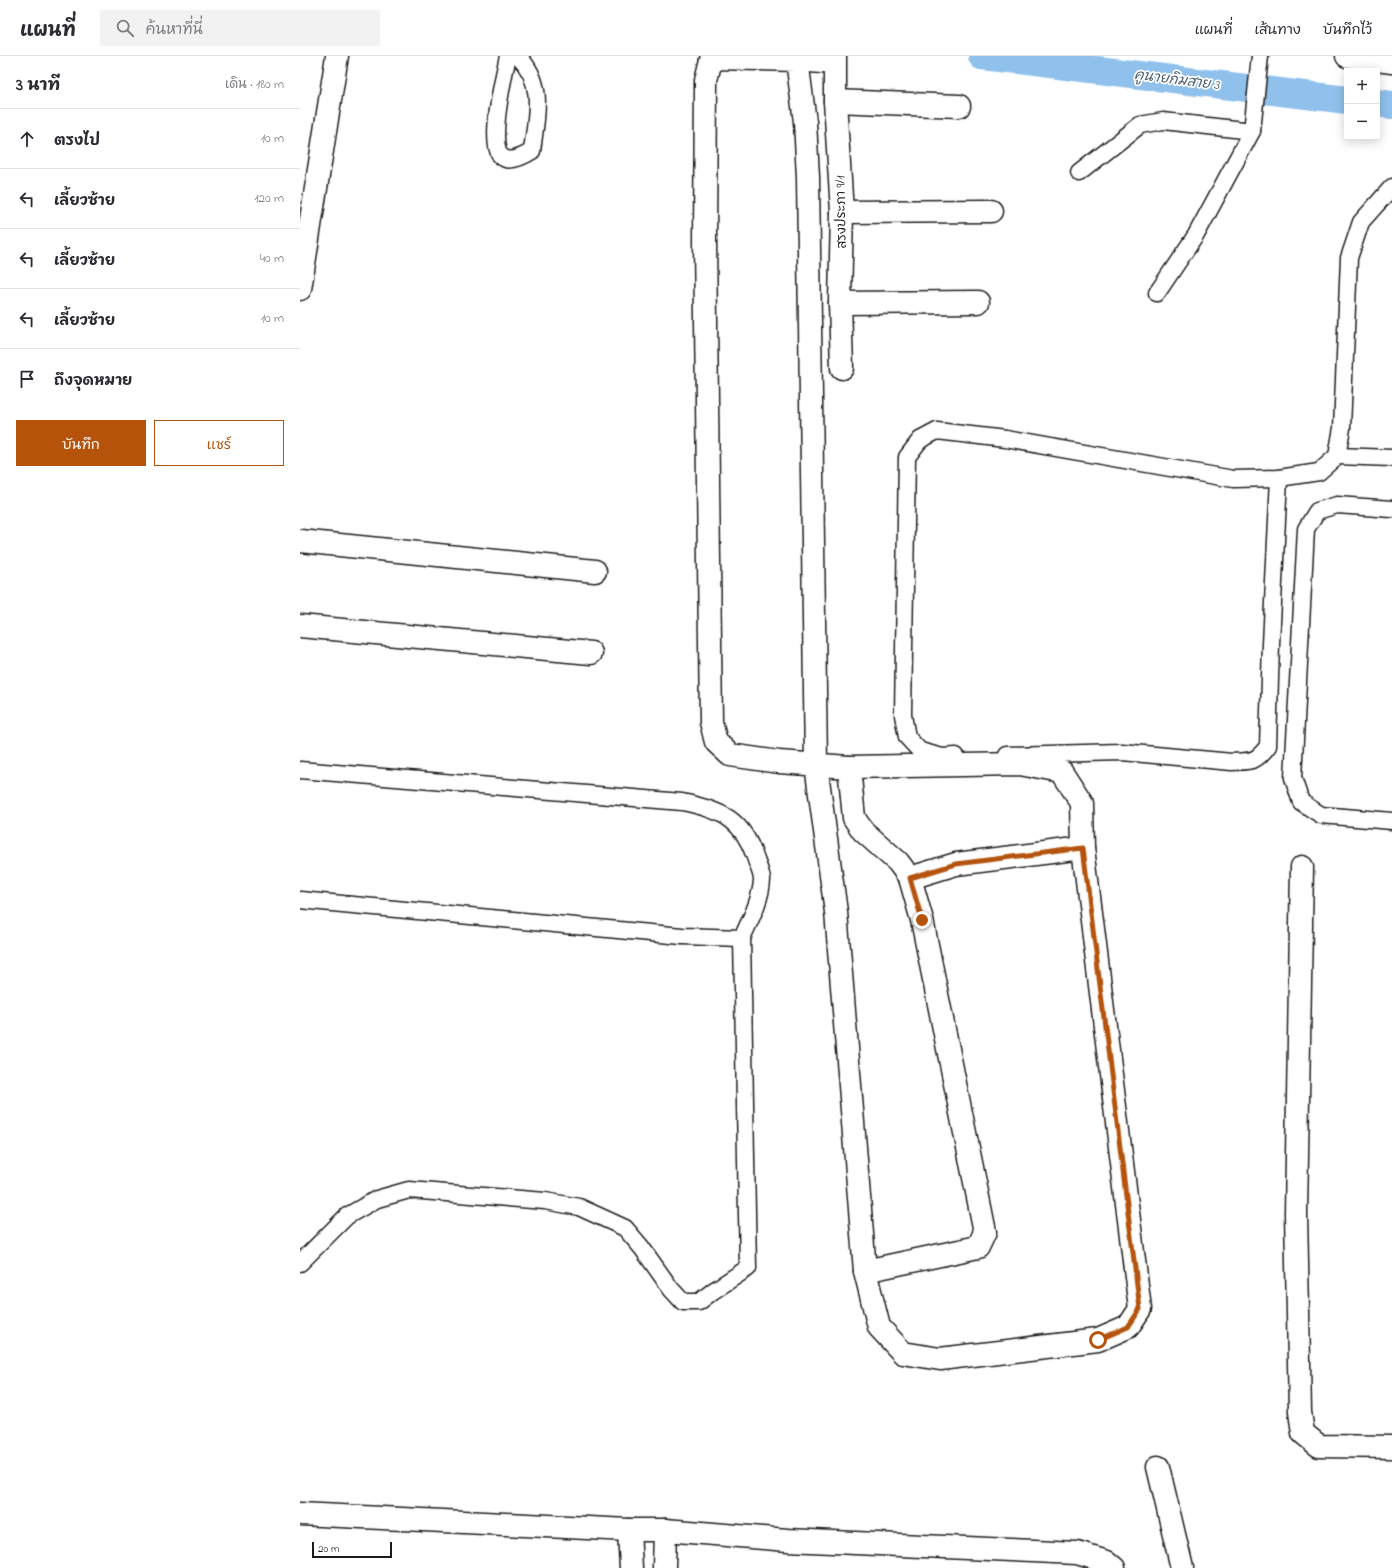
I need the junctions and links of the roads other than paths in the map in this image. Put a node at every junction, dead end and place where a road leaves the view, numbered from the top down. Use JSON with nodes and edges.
{"nodes":[{"id":1,"x":337,"y":56,"type":"edge"},
{"id":2,"x":508,"y":56,"type":"edge"},
{"id":3,"x":518,"y":56,"type":"edge"},
{"id":4,"x":1260,"y":56,"type":"edge"},
{"id":5,"x":1347,"y":56,"type":"edge"},
{"id":6,"x":797,"y":58,"type":"edge"},
{"id":7,"x":835,"y":60,"type":"edge"},
{"id":8,"x":1392,"y":62,"type":"edge"},
{"id":9,"x":835,"y":100,"type":"junction"},
{"id":10,"x":960,"y":106,"type":"dead end"},
{"id":11,"x":1252,"y":131,"type":"junction"},
{"id":12,"x":1079,"y":173,"type":"dead end"},
{"id":13,"x":1392,"y":187,"type":"edge"},
{"id":14,"x":991,"y":211,"type":"dead end"},
{"id":15,"x":842,"y":212,"type":"junction"},
{"id":16,"x":300,"y":289,"type":"edge"},
{"id":17,"x":1157,"y":293,"type":"dead end"},
{"id":18,"x":978,"y":302,"type":"dead end"},
{"id":19,"x":840,"y":303,"type":"junction"},
{"id":20,"x":842,"y":368,"type":"dead end"},
{"id":21,"x":1337,"y":456,"type":"junction"},
{"id":22,"x":1392,"y":458,"type":"edge"},
{"id":23,"x":1279,"y":478,"type":"junction"},
{"id":24,"x":1392,"y":509,"type":"edge"},
{"id":25,"x":300,"y":541,"type":"edge"},
{"id":26,"x":595,"y":572,"type":"dead end"},
{"id":27,"x":300,"y":626,"type":"edge"},
{"id":28,"x":591,"y":653,"type":"dead end"},
{"id":29,"x":816,"y":765,"type":"junction"},
{"id":30,"x":850,"y":767,"type":"junction"},
{"id":31,"x":300,"y":770,"type":"edge"},
{"id":32,"x":1392,"y":821,"type":"edge"},
{"id":33,"x":1083,"y":848,"type":"junction"},
{"id":34,"x":1302,"y":867,"type":"dead end"},
{"id":35,"x":910,"y":878,"type":"junction"},
{"id":36,"x":300,"y":900,"type":"edge"},
{"id":37,"x":742,"y":938,"type":"junction"},
{"id":38,"x":300,"y":1263,"type":"edge"},
{"id":39,"x":865,"y":1271,"type":"junction"},
{"id":40,"x":1392,"y":1447,"type":"edge"},
{"id":41,"x":1158,"y":1467,"type":"dead end"},
{"id":42,"x":300,"y":1514,"type":"edge"},
{"id":43,"x":629,"y":1530,"type":"junction"},
{"id":44,"x":665,"y":1530,"type":"junction"},
{"id":45,"x":631,"y":1568,"type":"edge"},
{"id":46,"x":664,"y":1568,"type":"edge"},
{"id":47,"x":1114,"y":1568,"type":"edge"},
{"id":48,"x":1182,"y":1568,"type":"edge"}],
"edges":[{"from":1,"to":16,"type":"street"},
{"from":2,"to":3,"type":"lane"},
{"from":4,"to":11,"type":"lane"},
{"from":5,"to":8,"type":"street"},
{"from":6,"to":7,"type":"street"},
{"from":6,"to":29,"type":"street"},
{"from":6,"to":29,"type":"street"},
{"from":7,"to":9,"type":"street","name":"สรงประภา 9/1"},
{"from":9,"to":10,"type":"street"},
{"from":9,"to":15,"type":"street","name":"สรงประภา 9/1"},
{"from":11,"to":12,"type":"lane"},
{"from":11,"to":17,"type":"lane"},
{"from":13,"to":21,"type":"lane"},
{"from":14,"to":15,"type":"street"},
{"from":15,"to":19,"type":"street","name":"สรงประภา 9/1"},
{"from":18,"to":19,"type":"street"},
{"from":19,"to":20,"type":"street","name":"สรงประภา 9/1"},
{"from":21,"to":22,"type":"lane"},
{"from":21,"to":23,"type":"lane"},
{"from":23,"to":23,"type":"lane"},
{"from":24,"to":32,"type":"lane"},
{"from":25,"to":26,"type":"street"},
{"from":27,"to":28,"type":"street"},
{"from":29,"to":30,"type":"street"},
{"from":29,"to":39,"type":"street"},
{"from":30,"to":33,"type":"street"},
{"from":30,"to":35,"type":"street"},
{"from":31,"to":37,"type":"lane"},
{"from":33,"to":35,"type":"street"},
{"from":33,"to":39,"type":"street"},
{"from":34,"to":40,"type":"street"},
{"from":35,"to":39,"type":"street"},
{"from":36,"to":37,"type":"lane"},
{"from":37,"to":38,"type":"lane"},
{"from":41,"to":48,"type":"street"},
{"from":42,"to":43,"type":"street"},
{"from":43,"to":44,"type":"street"},
{"from":43,"to":45,"type":"street"},
{"from":44,"to":46,"type":"street"},
{"from":44,"to":47,"type":"street"}]}
